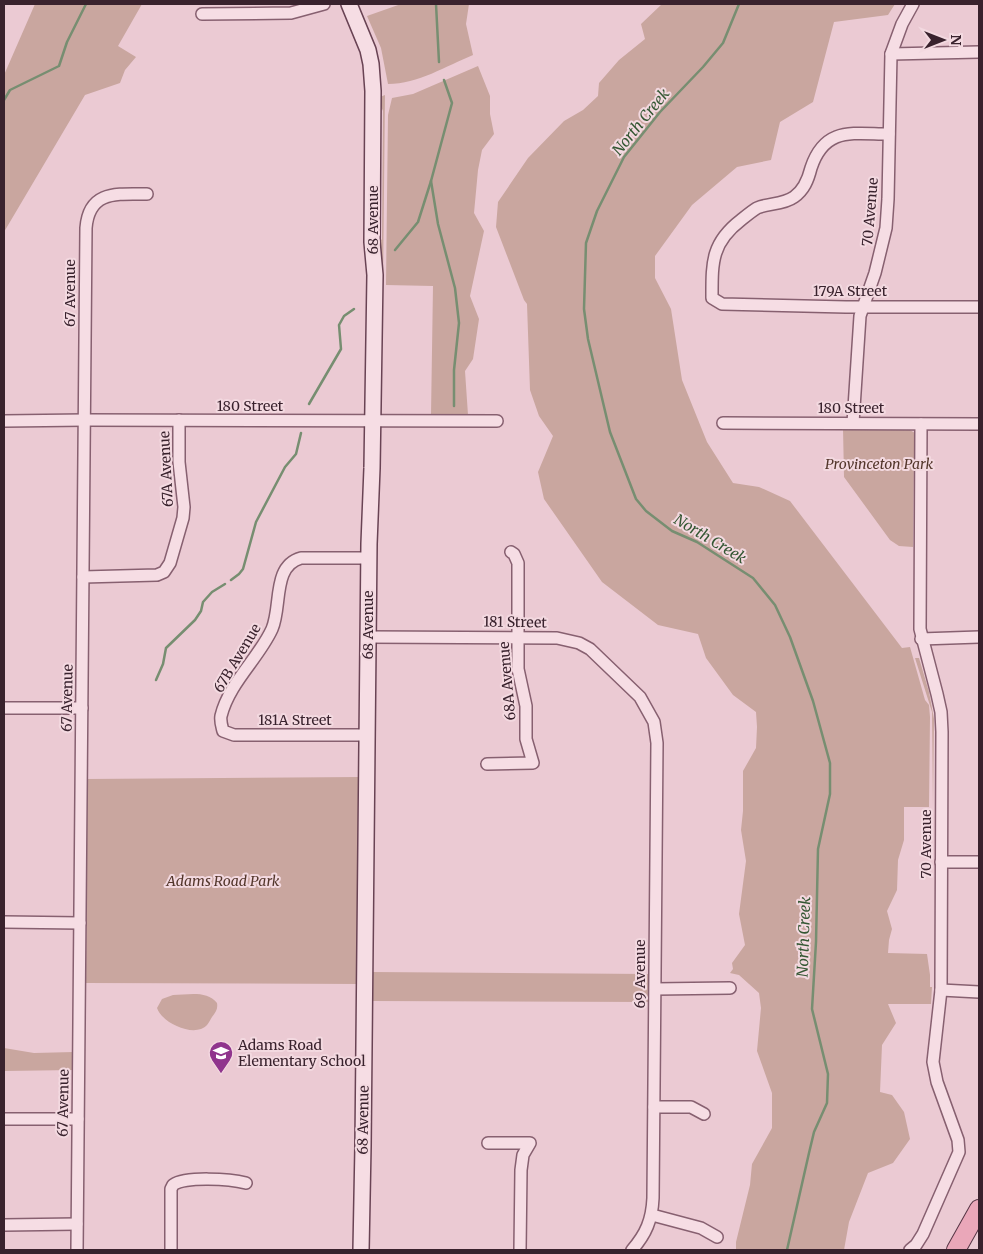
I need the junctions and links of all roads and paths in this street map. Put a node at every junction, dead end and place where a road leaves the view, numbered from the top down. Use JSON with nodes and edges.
{"nodes":[{"id":1,"x":324,"y":4,"type":"edge"},
{"id":2,"x":349,"y":4,"type":"edge"},
{"id":3,"x":913,"y":4,"type":"edge"},
{"id":4,"x":202,"y":14,"type":"dead end"},
{"id":5,"x":979,"y":52,"type":"edge"},
{"id":6,"x":891,"y":54,"type":"junction"},
{"id":7,"x":890,"y":134,"type":"junction"},
{"id":8,"x":147,"y":194,"type":"dead end"},
{"id":9,"x":863,"y":306,"type":"junction"},
{"id":10,"x":979,"y":307,"type":"edge"},
{"id":11,"x":85,"y":420,"type":"junction"},
{"id":12,"x":179,"y":420,"type":"junction"},
{"id":13,"x":4,"y":421,"type":"edge"},
{"id":14,"x":497,"y":421,"type":"dead end"},
{"id":15,"x":373,"y":422,"type":"junction"},
{"id":16,"x":723,"y":423,"type":"dead end"},
{"id":17,"x":853,"y":423,"type":"junction"},
{"id":18,"x":921,"y":424,"type":"junction"},
{"id":19,"x":979,"y":424,"type":"edge"},
{"id":20,"x":510,"y":552,"type":"dead end"},
{"id":21,"x":368,"y":558,"type":"junction"},
{"id":22,"x":83,"y":577,"type":"junction"},
{"id":23,"x":368,"y":637,"type":"junction"},
{"id":24,"x":518,"y":637,"type":"junction"},
{"id":25,"x":979,"y":637,"type":"edge"},
{"id":26,"x":921,"y":640,"type":"junction"},
{"id":27,"x":640,"y":697,"type":"joint"},
{"id":28,"x":4,"y":708,"type":"edge"},
{"id":29,"x":82,"y":708,"type":"junction"},
{"id":30,"x":223,"y":731,"type":"joint"},
{"id":31,"x":368,"y":734,"type":"junction"},
{"id":32,"x":486,"y":764,"type":"dead end"},
{"id":33,"x":941,"y":862,"type":"junction"},
{"id":34,"x":979,"y":862,"type":"edge"},
{"id":35,"x":4,"y":922,"type":"edge"},
{"id":36,"x":80,"y":923,"type":"junction"},
{"id":37,"x":730,"y":988,"type":"dead end"},
{"id":38,"x":656,"y":989,"type":"junction"},
{"id":39,"x":940,"y":990,"type":"junction"},
{"id":40,"x":979,"y":992,"type":"edge"},
{"id":41,"x":654,"y":1107,"type":"junction"},
{"id":42,"x":704,"y":1114,"type":"dead end"},
{"id":43,"x":4,"y":1118,"type":"edge"},
{"id":44,"x":78,"y":1119,"type":"junction"},
{"id":45,"x":488,"y":1143,"type":"dead end"},
{"id":46,"x":246,"y":1183,"type":"dead end"},
{"id":47,"x":979,"y":1209,"type":"edge"},
{"id":48,"x":652,"y":1215,"type":"junction"},
{"id":49,"x":77,"y":1224,"type":"junction"},
{"id":50,"x":4,"y":1225,"type":"edge"},
{"id":51,"x":717,"y":1237,"type":"dead end"},
{"id":52,"x":77,"y":1250,"type":"edge"},
{"id":53,"x":171,"y":1250,"type":"edge"},
{"id":54,"x":361,"y":1250,"type":"edge"},
{"id":55,"x":520,"y":1250,"type":"edge"},
{"id":56,"x":632,"y":1250,"type":"edge"},
{"id":57,"x":910,"y":1250,"type":"edge"},
{"id":58,"x":956,"y":1250,"type":"edge"}],
"edges":[{"from":1,"to":4,"type":"street"},
{"from":2,"to":15,"type":"street","name":"68 Avenue"},
{"from":3,"to":6,"type":"street","name":"70 Avenue"},
{"from":5,"to":6,"type":"street"},
{"from":6,"to":7,"type":"street","name":"70 Avenue"},
{"from":7,"to":9,"type":"street","name":"70 Avenue"},
{"from":7,"to":9,"type":"street","name":"179A Street"},
{"from":8,"to":11,"type":"street","name":"67 Avenue"},
{"from":9,"to":10,"type":"street","name":"179A Street"},
{"from":9,"to":17,"type":"street","name":"70 Avenue"},
{"from":11,"to":12,"type":"street","name":"180 Street"},
{"from":11,"to":13,"type":"street","name":"180 Street"},
{"from":11,"to":22,"type":"street","name":"67 Avenue"},
{"from":12,"to":15,"type":"street","name":"180 Street"},
{"from":12,"to":22,"type":"street","name":"67A Avenue"},
{"from":14,"to":15,"type":"street","name":"180 Street"},
{"from":15,"to":21,"type":"street","name":"68 Avenue"},
{"from":16,"to":17,"type":"street","name":"180 Street"},
{"from":17,"to":18,"type":"street","name":"180 Street"},
{"from":18,"to":19,"type":"street","name":"180 Street"},
{"from":18,"to":26,"type":"street","name":"70 Avenue"},
{"from":20,"to":24,"type":"street","name":"68A Avenue"},
{"from":21,"to":23,"type":"street","name":"68 Avenue"},
{"from":21,"to":30,"type":"street","name":"67B Avenue"},
{"from":22,"to":29,"type":"street","name":"67 Avenue"},
{"from":23,"to":24,"type":"street","name":"181 Street"},
{"from":23,"to":31,"type":"street","name":"68 Avenue"},
{"from":24,"to":27,"type":"street","name":"181 Street"},
{"from":24,"to":32,"type":"street","name":"68A Avenue"},
{"from":25,"to":26,"type":"street"},
{"from":26,"to":33,"type":"street","name":"70 Avenue"},
{"from":27,"to":38,"type":"street","name":"69 Avenue"},
{"from":28,"to":29,"type":"street"},
{"from":29,"to":36,"type":"street","name":"67 Avenue"},
{"from":30,"to":31,"type":"street","name":"181A Street"},
{"from":31,"to":54,"type":"street","name":"68 Avenue"},
{"from":33,"to":34,"type":"street"},
{"from":33,"to":39,"type":"street","name":"70 Avenue"},
{"from":35,"to":36,"type":"street"},
{"from":36,"to":44,"type":"street","name":"67 Avenue"},
{"from":37,"to":38,"type":"street"},
{"from":38,"to":41,"type":"street","name":"69 Avenue"},
{"from":39,"to":40,"type":"street"},
{"from":39,"to":57,"type":"street","name":"70 Avenue"},
{"from":41,"to":42,"type":"street"},
{"from":41,"to":48,"type":"street","name":"69 Avenue"},
{"from":43,"to":44,"type":"street"},
{"from":44,"to":49,"type":"street","name":"67 Avenue"},
{"from":45,"to":55,"type":"street"},
{"from":46,"to":53,"type":"street"},
{"from":47,"to":58,"type":"main road"},
{"from":48,"to":51,"type":"street"},
{"from":48,"to":56,"type":"street","name":"69 Avenue"},
{"from":49,"to":50,"type":"street"},
{"from":49,"to":52,"type":"street","name":"67 Avenue"}]}
